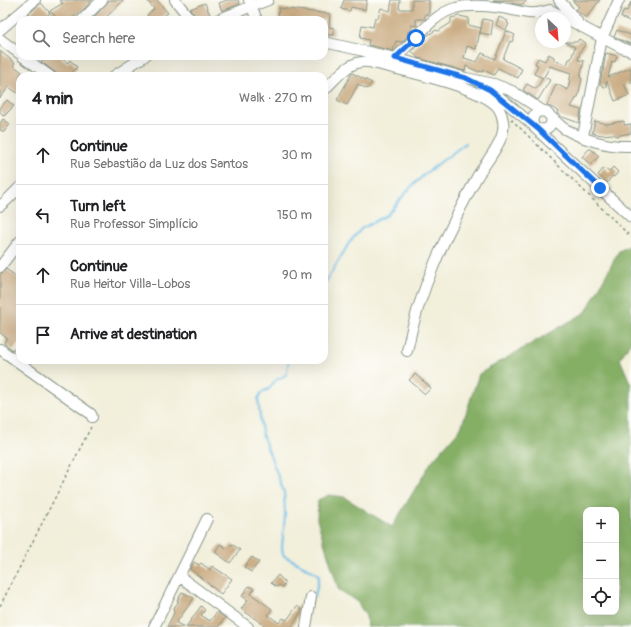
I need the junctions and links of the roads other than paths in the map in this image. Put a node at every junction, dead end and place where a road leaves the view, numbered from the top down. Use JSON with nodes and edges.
{"nodes":[{"id":1,"x":35,"y":0,"type":"edge"},
{"id":2,"x":102,"y":0,"type":"edge"},
{"id":3,"x":175,"y":0,"type":"edge"},
{"id":4,"x":268,"y":0,"type":"edge"},
{"id":5,"x":559,"y":0,"type":"edge"},
{"id":6,"x":620,"y":0,"type":"edge"},
{"id":7,"x":250,"y":3,"type":"edge"},
{"id":8,"x":454,"y":4,"type":"edge"},
{"id":9,"x":551,"y":5,"type":"edge"},
{"id":10,"x":16,"y":16,"type":"edge"},
{"id":11,"x":16,"y":16,"type":"edge"},
{"id":12,"x":86,"y":16,"type":"edge"},
{"id":13,"x":188,"y":16,"type":"edge"},
{"id":14,"x":225,"y":16,"type":"edge"},
{"id":15,"x":255,"y":16,"type":"edge"},
{"id":16,"x":584,"y":28,"type":"junction"},
{"id":17,"x":0,"y":30,"type":"edge"},
{"id":18,"x":602,"y":38,"type":"junction"},
{"id":19,"x":0,"y":40,"type":"edge"},
{"id":20,"x":328,"y":43,"type":"edge"},
{"id":21,"x":16,"y":51,"type":"edge"},
{"id":22,"x":631,"y":51,"type":"edge"},
{"id":23,"x":395,"y":58,"type":"junction"},
{"id":24,"x":28,"y":60,"type":"edge"},
{"id":25,"x":139,"y":60,"type":"edge"},
{"id":26,"x":44,"y":72,"type":"edge"},
{"id":27,"x":120,"y":72,"type":"edge"},
{"id":28,"x":466,"y":78,"type":"junction"},
{"id":29,"x":328,"y":86,"type":"edge"},
{"id":30,"x":548,"y":118,"type":"junction"},
{"id":31,"x":536,"y":127,"type":"junction"},
{"id":32,"x":583,"y":136,"type":"junction"},
{"id":33,"x":631,"y":146,"type":"edge"},
{"id":34,"x":600,"y":188,"type":"junction"},
{"id":35,"x":16,"y":191,"type":"edge"},
{"id":36,"x":0,"y":206,"type":"edge"},
{"id":37,"x":631,"y":217,"type":"edge"},
{"id":38,"x":16,"y":246,"type":"edge"},
{"id":39,"x":0,"y":267,"type":"edge"},
{"id":40,"x":0,"y":349,"type":"edge"},
{"id":41,"x":407,"y":350,"type":"dead end"},
{"id":42,"x":16,"y":360,"type":"edge"},
{"id":43,"x":21,"y":364,"type":"edge"},
{"id":44,"x":92,"y":417,"type":"road end"},
{"id":45,"x":207,"y":519,"type":"dead end"},
{"id":46,"x":179,"y":576,"type":"junction"},
{"id":47,"x":311,"y":597,"type":"dead end"},
{"id":48,"x":154,"y":627,"type":"edge"},
{"id":49,"x":248,"y":627,"type":"edge"},
{"id":50,"x":306,"y":627,"type":"edge"}],
"edges":[{"from":1,"to":11,"type":"street"},
{"from":2,"to":12,"type":"street"},
{"from":3,"to":13,"type":"street"},
{"from":4,"to":7,"type":"street"},
{"from":5,"to":16,"type":"street"},
{"from":6,"to":18,"type":"street"},
{"from":7,"to":14,"type":"street"},
{"from":7,"to":15,"type":"street"},
{"from":8,"to":9,"type":"street"},
{"from":8,"to":23,"type":"street"},
{"from":9,"to":16,"type":"street"},
{"from":10,"to":17,"type":"street"},
{"from":16,"to":18,"type":"street"},
{"from":18,"to":22,"type":"street"},
{"from":18,"to":32,"type":"street"},
{"from":19,"to":21,"type":"street"},
{"from":20,"to":23,"type":"street"},
{"from":23,"to":28,"type":"street"},
{"from":24,"to":26,"type":"street"},
{"from":25,"to":27,"type":"street"},
{"from":28,"to":30,"type":"street"},
{"from":28,"to":31,"type":"street"},
{"from":29,"to":41,"type":"street"},
{"from":30,"to":31,"type":"street"},
{"from":30,"to":31,"type":"street"},
{"from":30,"to":32,"type":"street"},
{"from":30,"to":34,"type":"street"},
{"from":31,"to":34,"type":"street"},
{"from":32,"to":33,"type":"street"},
{"from":34,"to":37,"type":"street"},
{"from":35,"to":36,"type":"street"},
{"from":38,"to":39,"type":"street"},
{"from":40,"to":42,"type":"street"},
{"from":43,"to":44,"type":"street"},
{"from":45,"to":46,"type":"street"},
{"from":46,"to":48,"type":"street"},
{"from":46,"to":49,"type":"street"},
{"from":47,"to":50,"type":"street"}]}
